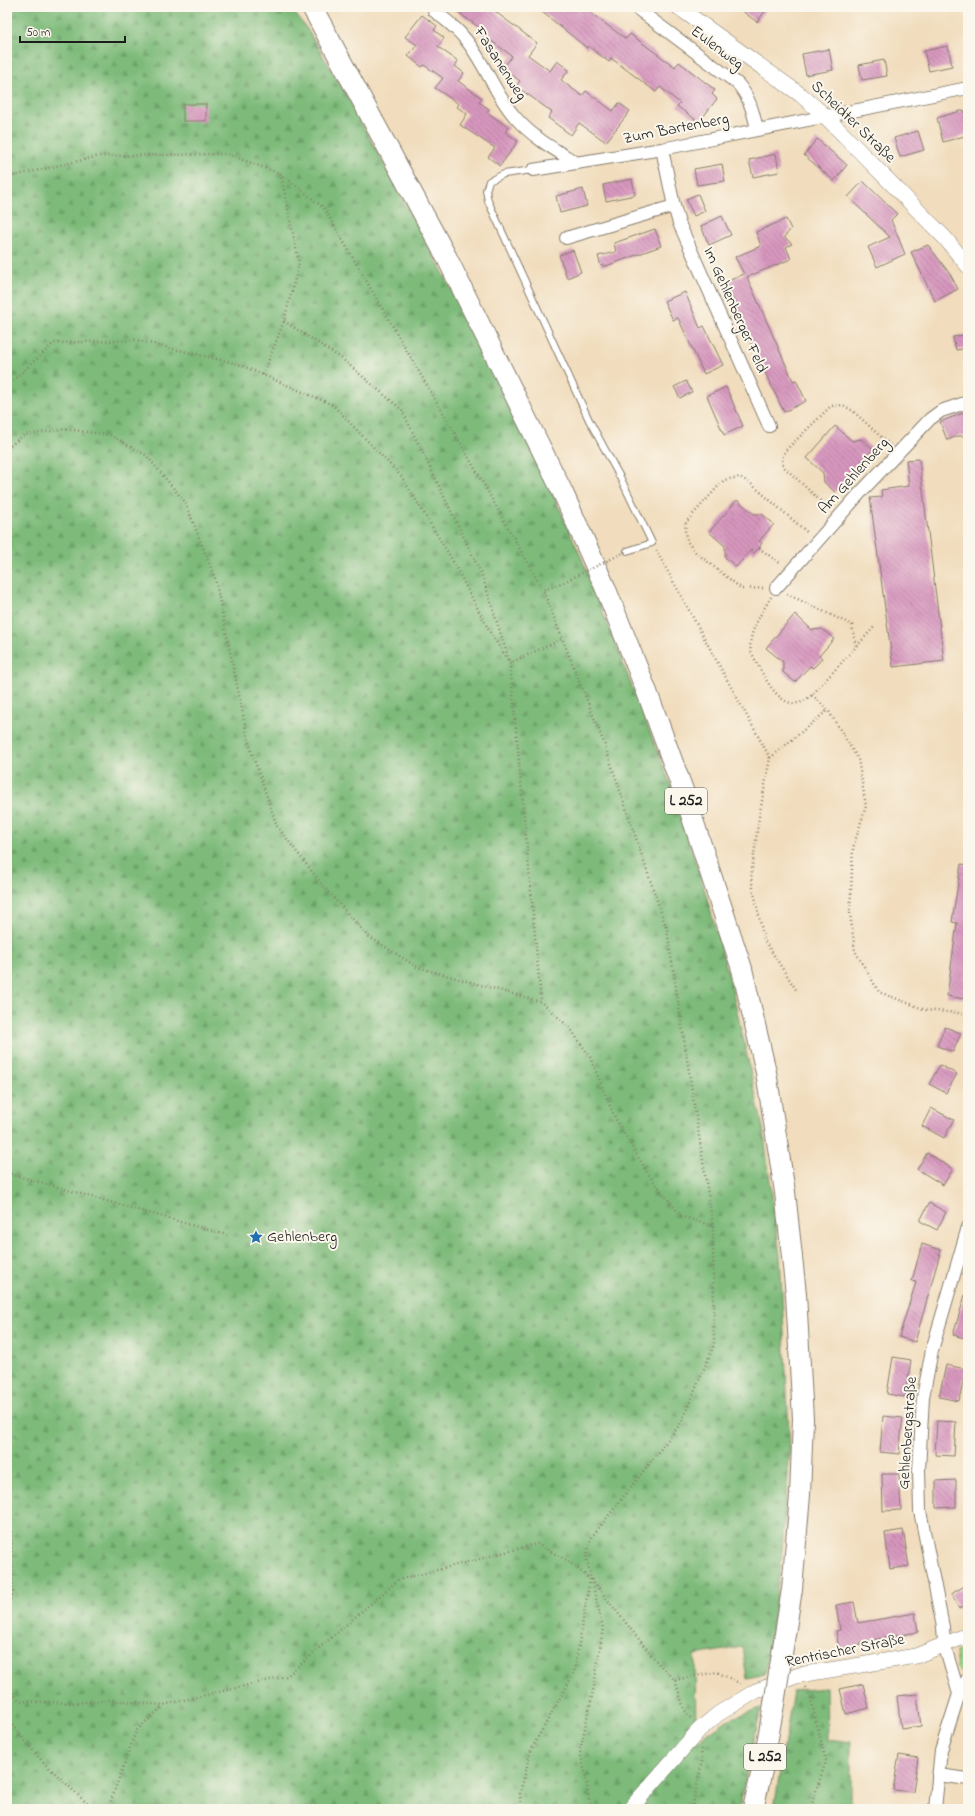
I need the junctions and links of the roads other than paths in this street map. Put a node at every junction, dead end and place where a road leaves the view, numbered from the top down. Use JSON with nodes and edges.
{"nodes":[{"id":1,"x":636,"y":7,"type":"edge"},
{"id":2,"x":678,"y":7,"type":"edge"},
{"id":3,"x":312,"y":8,"type":"edge"},
{"id":4,"x":434,"y":12,"type":"dead end"},
{"id":5,"x":968,"y":88,"type":"edge"},
{"id":6,"x":824,"y":116,"type":"junction"},
{"id":7,"x":757,"y":130,"type":"junction"},
{"id":8,"x":662,"y":149,"type":"junction"},
{"id":9,"x":577,"y":163,"type":"junction"},
{"id":10,"x":533,"y":170,"type":"joint"},
{"id":11,"x":674,"y":206,"type":"junction"},
{"id":12,"x":566,"y":238,"type":"dead end"},
{"id":13,"x":968,"y":266,"type":"edge"},
{"id":14,"x":968,"y":402,"type":"edge"},
{"id":15,"x":769,"y":426,"type":"dead end"},
{"id":16,"x":627,"y":551,"type":"road end"},
{"id":17,"x":776,"y":588,"type":"road end"},
{"id":18,"x":968,"y":1227,"type":"edge"},
{"id":19,"x":968,"y":1635,"type":"edge"},
{"id":20,"x":944,"y":1644,"type":"junction"},
{"id":21,"x":968,"y":1678,"type":"edge"},
{"id":22,"x":959,"y":1694,"type":"junction"},
{"id":23,"x":938,"y":1775,"type":"junction"},
{"id":24,"x":968,"y":1779,"type":"edge"},
{"id":25,"x":630,"y":1809,"type":"edge"},
{"id":26,"x":753,"y":1809,"type":"edge"},
{"id":27,"x":935,"y":1809,"type":"edge"}],
"edges":[{"from":1,"to":7,"type":"street","name":"Eulenweg"},
{"from":2,"to":6,"type":"street","name":"Scheidter Straße"},
{"from":3,"to":26,"type":"highway","number":"L 252","bridge":true},
{"from":4,"to":9,"type":"street","name":"Fasanenweg"},
{"from":5,"to":6,"type":"street","name":"Zum Bartenberg"},
{"from":6,"to":7,"type":"street","name":"Zum Bartenberg"},
{"from":6,"to":13,"type":"street","name":"Scheidter Straße"},
{"from":7,"to":8,"type":"street","name":"Zum Bartenberg"},
{"from":8,"to":9,"type":"street","name":"Zum Bartenberg"},
{"from":8,"to":11,"type":"street","name":"Im Gehlenberger Feld"},
{"from":9,"to":10,"type":"street","name":"Zum Bartenberg"},
{"from":10,"to":16,"type":"lane"},
{"from":11,"to":12,"type":"street"},
{"from":11,"to":15,"type":"street","name":"Im Gehlenberger Feld"},
{"from":14,"to":17,"type":"street","name":"Am Gehlenberg"},
{"from":18,"to":20,"type":"street","name":"Gehlenbergstraße"},
{"from":19,"to":20,"type":"street","name":"Rentrischer Straße"},
{"from":20,"to":22,"type":"street","name":"Gehlenbergstraße"},
{"from":20,"to":25,"type":"street","name":"Rentrischer Straße"},
{"from":21,"to":22,"type":"street"},
{"from":22,"to":23,"type":"street"},
{"from":23,"to":24,"type":"street"},
{"from":23,"to":27,"type":"street"}]}
